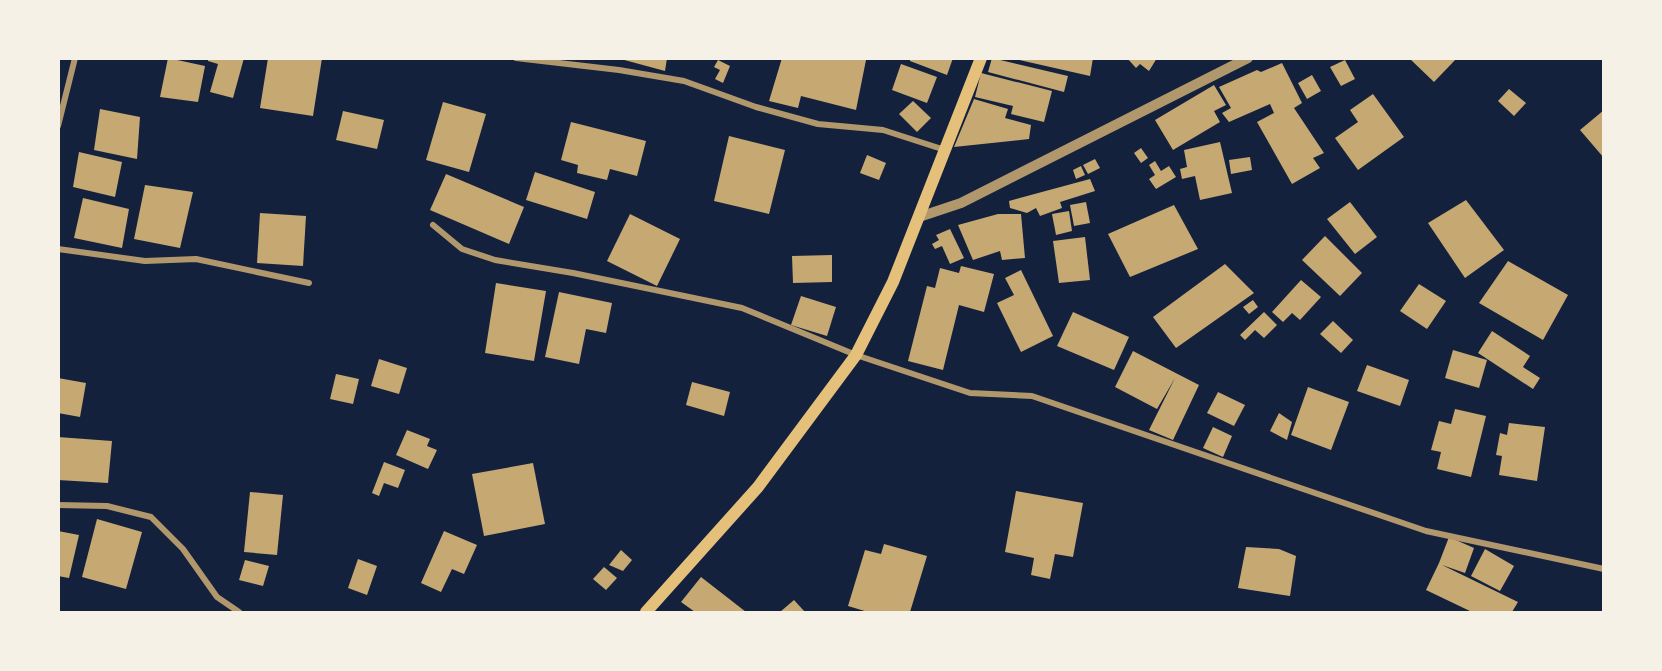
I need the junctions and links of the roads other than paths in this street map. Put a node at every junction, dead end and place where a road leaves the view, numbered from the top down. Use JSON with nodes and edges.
{"nodes":[{"id":1,"x":75,"y":58,"type":"edge"},
{"id":2,"x":516,"y":58,"type":"edge"},
{"id":3,"x":981,"y":58,"type":"edge"},
{"id":4,"x":1248,"y":58,"type":"edge"},
{"id":5,"x":58,"y":126,"type":"edge"},
{"id":6,"x":945,"y":150,"type":"junction"},
{"id":7,"x":919,"y":217,"type":"junction"},
{"id":8,"x":433,"y":225,"type":"dead end"},
{"id":9,"x":58,"y":249,"type":"edge"},
{"id":10,"x":309,"y":283,"type":"dead end"},
{"id":11,"x":856,"y":355,"type":"junction"},
{"id":12,"x":58,"y":505,"type":"edge"},
{"id":13,"x":1604,"y":569,"type":"edge"},
{"id":14,"x":238,"y":612,"type":"edge"},
{"id":15,"x":646,"y":612,"type":"edge"}],
"edges":[{"from":1,"to":5,"type":"street"},
{"from":2,"to":6,"type":"street"},
{"from":3,"to":6,"type":"main road"},
{"from":4,"to":7,"type":"street"},
{"from":6,"to":7,"type":"main road"},
{"from":7,"to":11,"type":"main road"},
{"from":8,"to":11,"type":"street"},
{"from":9,"to":10,"type":"street"},
{"from":11,"to":13,"type":"street"},
{"from":11,"to":15,"type":"main road"},
{"from":12,"to":14,"type":"street"}]}
